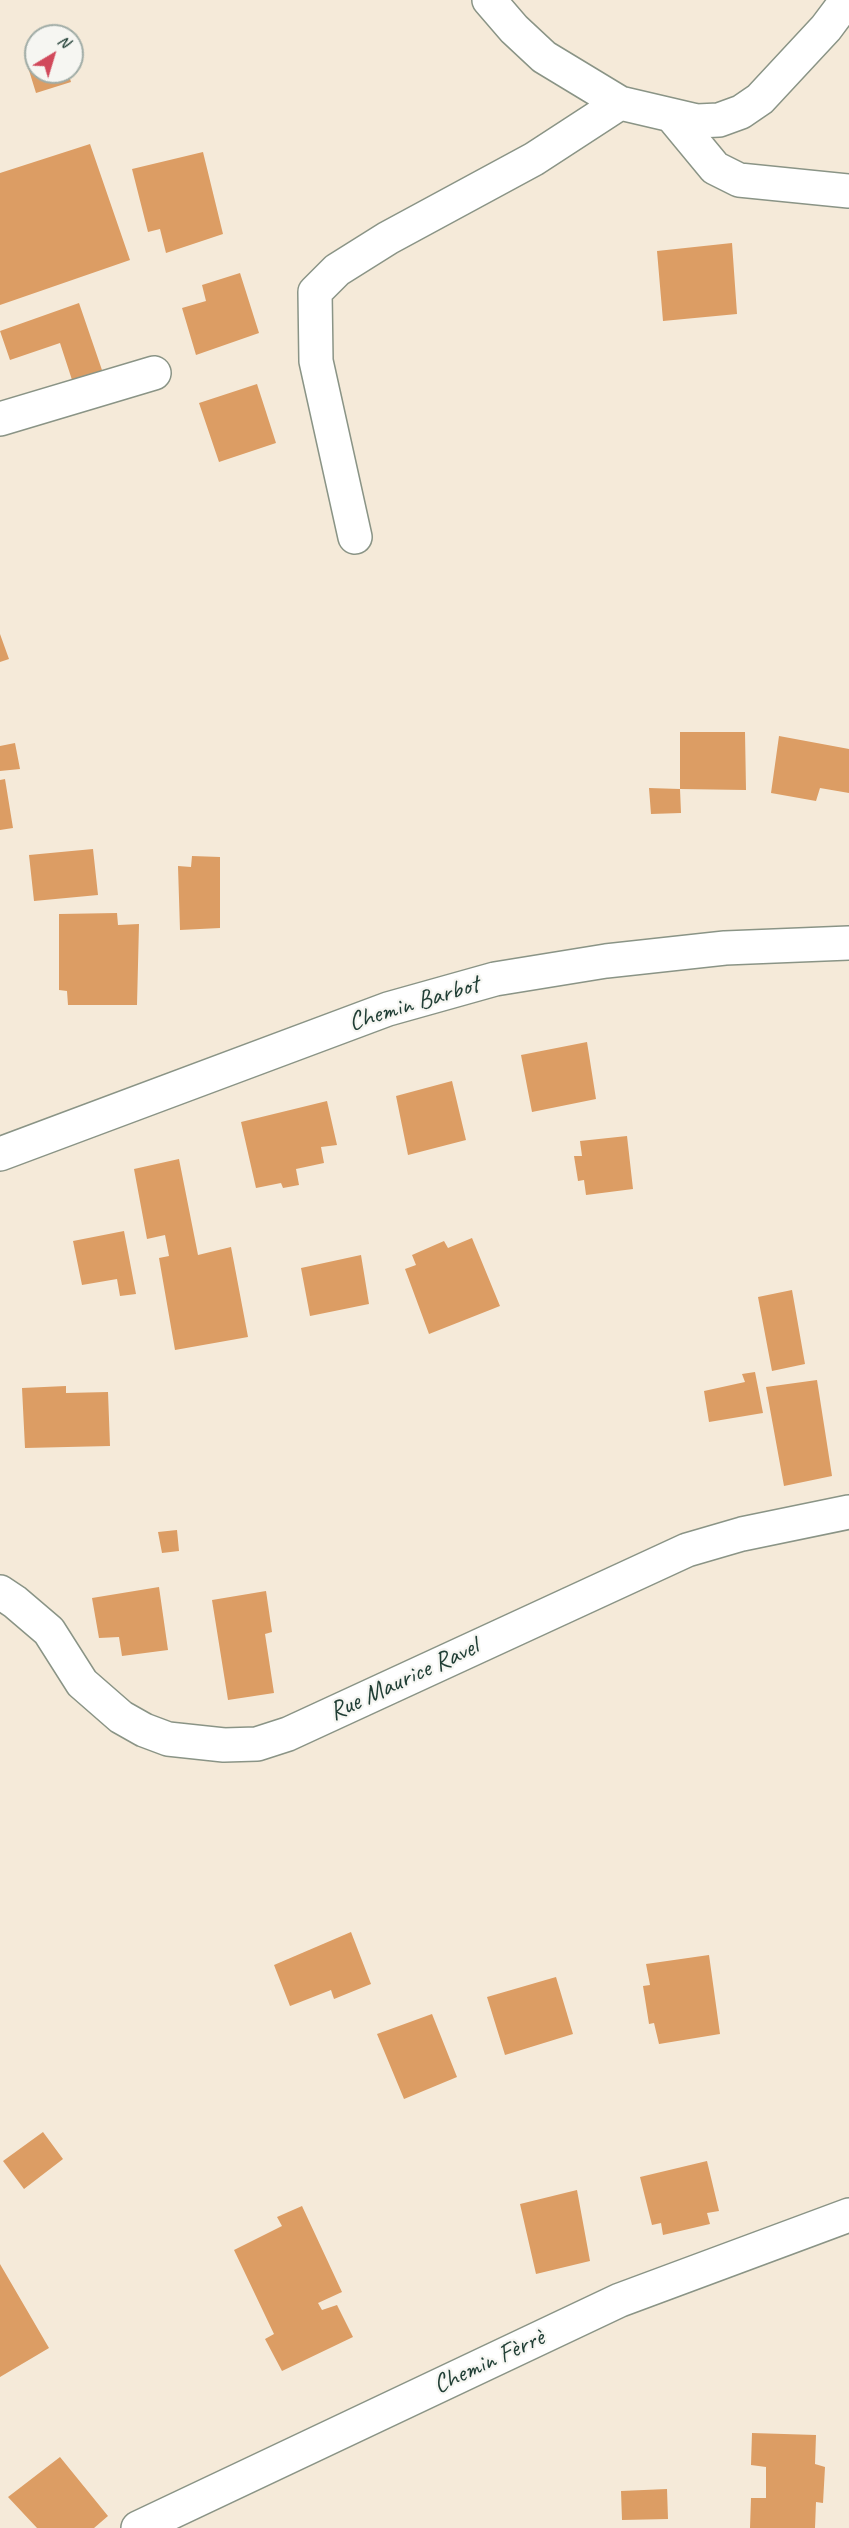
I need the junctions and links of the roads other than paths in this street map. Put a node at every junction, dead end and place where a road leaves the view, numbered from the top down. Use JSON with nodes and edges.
{"nodes":[{"id":1,"x":489,"y":0,"type":"edge"},
{"id":2,"x":848,"y":0,"type":"edge"},
{"id":3,"x":620,"y":103,"type":"junction"},
{"id":4,"x":672,"y":116,"type":"junction"},
{"id":5,"x":849,"y":191,"type":"edge"},
{"id":6,"x":154,"y":374,"type":"dead end"},
{"id":7,"x":0,"y":419,"type":"edge"},
{"id":8,"x":355,"y":537,"type":"dead end"},
{"id":9,"x":849,"y":943,"type":"edge"},
{"id":10,"x":0,"y":1154,"type":"edge"},
{"id":11,"x":849,"y":1512,"type":"edge"},
{"id":12,"x":0,"y":1592,"type":"edge"},
{"id":13,"x":849,"y":2215,"type":"edge"},
{"id":14,"x":138,"y":2528,"type":"edge"}],
"edges":[{"from":1,"to":3,"type":"street"},
{"from":2,"to":4,"type":"street"},
{"from":3,"to":4,"type":"street"},
{"from":3,"to":8,"type":"street"},
{"from":4,"to":5,"type":"street"},
{"from":6,"to":7,"type":"street"},
{"from":9,"to":10,"type":"street","name":"Chemin Barbot"},
{"from":11,"to":12,"type":"street","name":"Rue Maurice Ravel"},
{"from":13,"to":14,"type":"street","name":"Chemin Fèrrè"}]}
